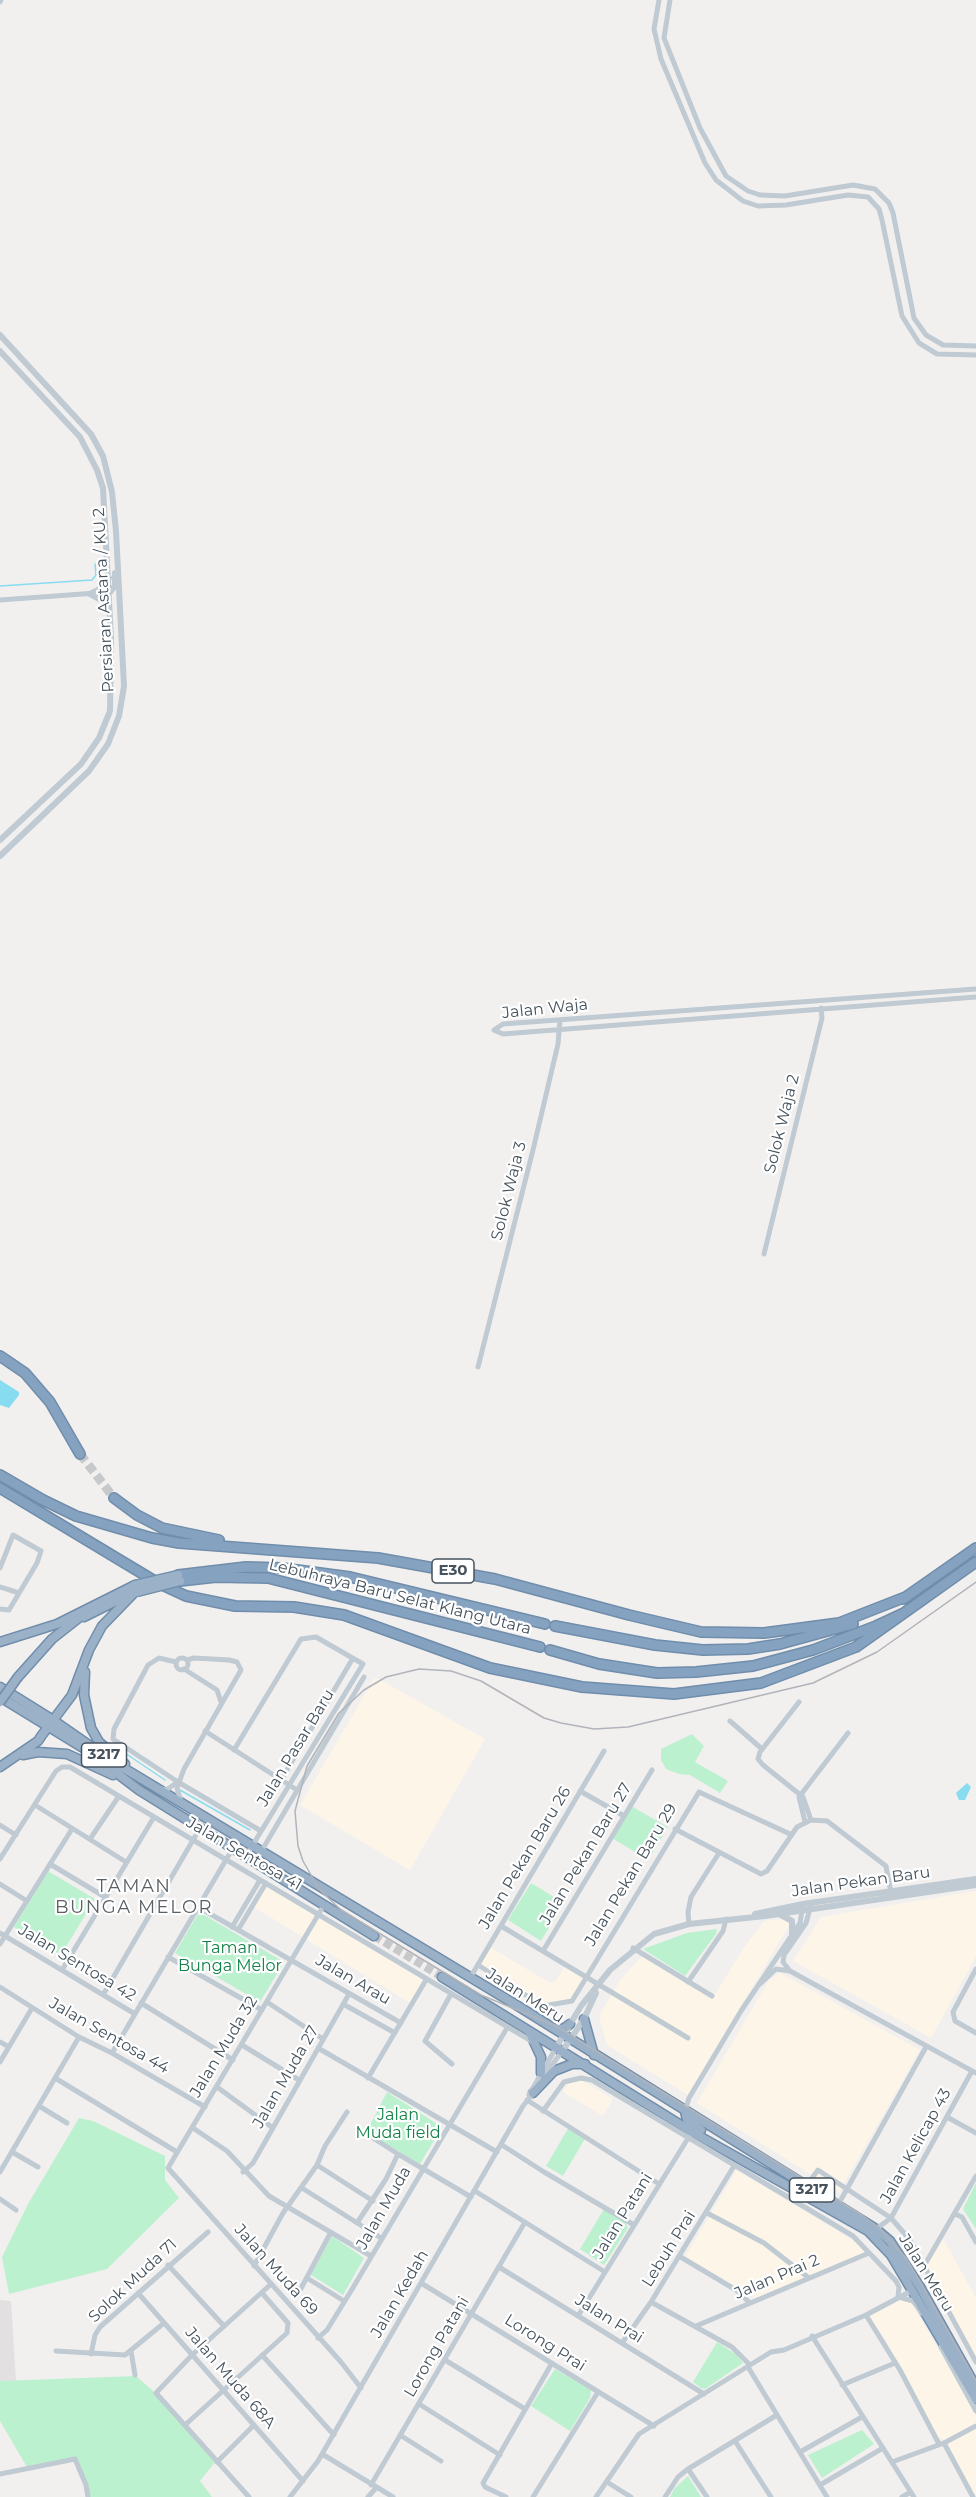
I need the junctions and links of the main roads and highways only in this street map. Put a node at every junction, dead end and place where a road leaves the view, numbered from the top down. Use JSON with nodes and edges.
{"nodes":[{"id":1,"x":0,"y":1356,"type":"edge"},
{"id":2,"x":80,"y":1454,"type":"tunnel mouth"},
{"id":3,"x":0,"y":1475,"type":"edge"},
{"id":4,"x":0,"y":1488,"type":"edge"},
{"id":5,"x":114,"y":1498,"type":"tunnel mouth"},
{"id":6,"x":976,"y":1548,"type":"edge"},
{"id":7,"x":274,"y":1549,"type":"junction"},
{"id":8,"x":976,"y":1562,"type":"edge"},
{"id":9,"x":179,"y":1578,"type":"junction"},
{"id":10,"x":135,"y":1591,"type":"junction"},
{"id":11,"x":116,"y":1594,"type":"junction"},
{"id":12,"x":908,"y":1596,"type":"junction"},
{"id":13,"x":904,"y":1613,"type":"junction"},
{"id":14,"x":545,"y":1624,"type":"dead end"},
{"id":15,"x":70,"y":1625,"type":"junction"},
{"id":16,"x":555,"y":1626,"type":"dead end"},
{"id":17,"x":0,"y":1643,"type":"edge"},
{"id":18,"x":540,"y":1647,"type":"dead end"},
{"id":19,"x":550,"y":1650,"type":"dead end"},
{"id":20,"x":86,"y":1659,"type":"junction"},
{"id":21,"x":0,"y":1687,"type":"edge"},
{"id":22,"x":0,"y":1697,"type":"edge"},
{"id":23,"x":0,"y":1702,"type":"edge"},
{"id":24,"x":51,"y":1723,"type":"junction"},
{"id":25,"x":13,"y":1758,"type":"junction"},
{"id":26,"x":0,"y":1767,"type":"edge"},
{"id":27,"x":154,"y":1786,"type":"junction"},
{"id":28,"x":140,"y":1790,"type":"junction"},
{"id":29,"x":374,"y":1936,"type":"tunnel mouth"},
{"id":30,"x":442,"y":1977,"type":"tunnel mouth"},
{"id":31,"x":584,"y":2019,"type":"road end"},
{"id":32,"x":570,"y":2024,"type":"road end"},
{"id":33,"x":526,"y":2028,"type":"junction"},
{"id":34,"x":550,"y":2028,"type":"junction"},
{"id":35,"x":594,"y":2055,"type":"junction"},
{"id":36,"x":541,"y":2073,"type":"road end"},
{"id":37,"x":609,"y":2078,"type":"junction"},
{"id":38,"x":530,"y":2096,"type":"road end"},
{"id":39,"x":685,"y":2111,"type":"junction"},
{"id":40,"x":743,"y":2160,"type":"junction"},
{"id":41,"x":916,"y":2289,"type":"junction"},
{"id":42,"x":976,"y":2387,"type":"edge"},
{"id":43,"x":976,"y":2399,"type":"edge"}],
"edges":[{"from":1,"to":2,"type":"highway"},
{"from":3,"to":7,"type":"highway","name":"Lebuhraya Baru Selat Klang Utara","number":"E30"},
{"from":4,"to":13,"type":"highway","name":"Lebuhraya Baru Selat Klang Utara"},
{"from":5,"to":7,"type":"highway"},
{"from":6,"to":12,"type":"highway","name":"Lebuhraya Baru Selat Klang Utara","number":"E30"},
{"from":7,"to":12,"type":"highway","name":"Lebuhraya Baru Selat Klang Utara","number":"E30"},
{"from":8,"to":13,"type":"highway","name":"Lebuhraya Baru Selat Klang Utara"},
{"from":9,"to":10,"type":"highway","bridge":true},
{"from":9,"to":14,"type":"highway","name":"Lebuhraya Baru Selat Klang Utara","number":"E30"},
{"from":9,"to":18,"type":"highway","name":"Lebuhraya Baru Selat Klang Utara"},
{"from":10,"to":11,"type":"highway"},
{"from":10,"to":15,"type":"highway"},
{"from":10,"to":20,"type":"highway"},
{"from":11,"to":15,"type":"highway"},
{"from":11,"to":17,"type":"highway"},
{"from":12,"to":16,"type":"highway","name":"Lebuhraya Baru Selat Klang Utara","number":"E30"},
{"from":13,"to":19,"type":"highway","name":"Lebuhraya Baru Selat Klang Utara"},
{"from":15,"to":23,"type":"highway","bridge":true},
{"from":20,"to":24,"type":"highway"},
{"from":20,"to":27,"type":"highway"},
{"from":21,"to":24,"type":"highway","name":"Jalan Meru","number":"3217"},
{"from":22,"to":24,"type":"highway","name":"Jalan Meru","number":"3217"},
{"from":24,"to":25,"type":"highway"},
{"from":24,"to":27,"type":"highway","name":"Jalan Meru","number":"3217"},
{"from":24,"to":28,"type":"highway","name":"Jalan Meru","number":"3217"},
{"from":25,"to":26,"type":"highway"},
{"from":25,"to":28,"type":"highway"},
{"from":27,"to":34,"type":"highway","name":"Jalan Meru","number":"3217"},
{"from":28,"to":29,"type":"highway","name":"Jalan Meru","number":"3217"},
{"from":30,"to":33,"type":"highway","name":"Jalan Meru","number":"3217"},
{"from":31,"to":35,"type":"highway"},
{"from":32,"to":34,"type":"highway"},
{"from":33,"to":36,"type":"highway"},
{"from":33,"to":37,"type":"highway","name":"Jalan Meru","number":"3217"},
{"from":34,"to":35,"type":"highway","name":"Jalan Meru","number":"3217"},
{"from":35,"to":39,"type":"highway","name":"Jalan Meru","number":"3217"},
{"from":37,"to":38,"type":"highway"},
{"from":37,"to":40,"type":"highway","name":"Jalan Meru","number":"3217"},
{"from":39,"to":40,"type":"highway"},
{"from":39,"to":41,"type":"highway","name":"Jalan Meru","number":"3217"},
{"from":40,"to":41,"type":"highway","name":"Jalan Meru","number":"3217"},
{"from":41,"to":42,"type":"highway","name":"Jalan Meru","number":"3217"},
{"from":41,"to":43,"type":"highway","name":"Jalan Meru","number":"3217"}]}
